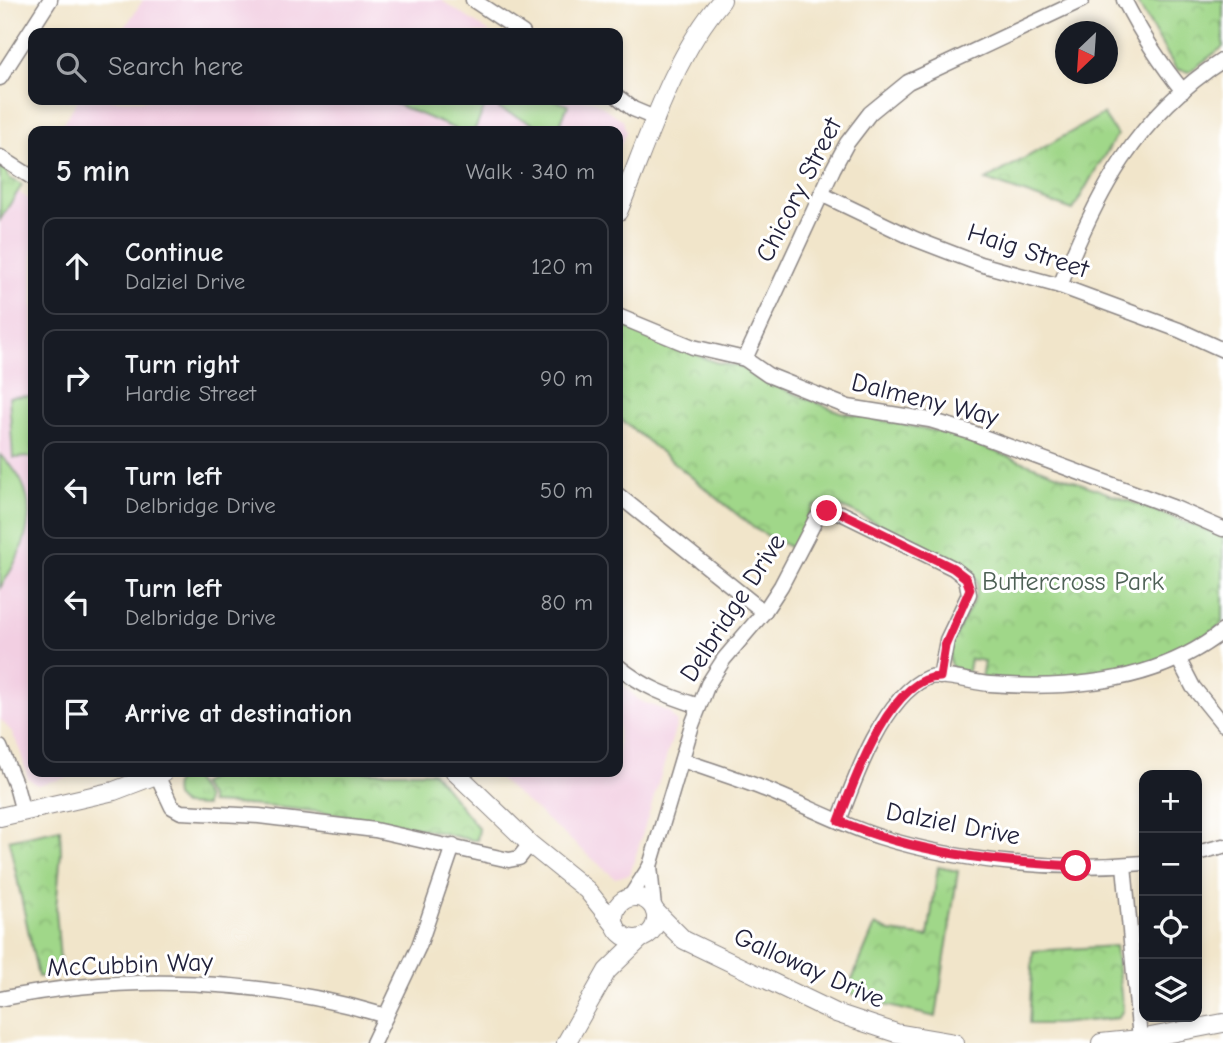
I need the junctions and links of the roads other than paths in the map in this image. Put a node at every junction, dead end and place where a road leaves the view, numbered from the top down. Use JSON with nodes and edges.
{"nodes":[{"id":1,"x":473,"y":0,"type":"edge"},
{"id":2,"x":722,"y":0,"type":"edge"},
{"id":3,"x":1082,"y":0,"type":"edge"},
{"id":4,"x":1124,"y":0,"type":"edge"},
{"id":5,"x":49,"y":1,"type":"edge"},
{"id":6,"x":32,"y":28,"type":"edge"},
{"id":7,"x":515,"y":28,"type":"edge"},
{"id":8,"x":28,"y":34,"type":"edge"},
{"id":9,"x":1223,"y":60,"type":"edge"},
{"id":10,"x":0,"y":78,"type":"edge"},
{"id":11,"x":1183,"y":91,"type":"junction"},
{"id":12,"x":623,"y":100,"type":"edge"},
{"id":13,"x":658,"y":115,"type":"junction"},
{"id":14,"x":0,"y":157,"type":"edge"},
{"id":15,"x":28,"y":175,"type":"edge"},
{"id":16,"x":821,"y":194,"type":"junction"},
{"id":17,"x":623,"y":200,"type":"edge"},
{"id":18,"x":1059,"y":286,"type":"junction"},
{"id":19,"x":623,"y":318,"type":"edge"},
{"id":20,"x":1223,"y":350,"type":"edge"},
{"id":21,"x":745,"y":359,"type":"junction"},
{"id":22,"x":623,"y":499,"type":"edge"},
{"id":23,"x":1223,"y":528,"type":"edge"},
{"id":24,"x":764,"y":612,"type":"junction"},
{"id":25,"x":1223,"y":631,"type":"edge"},
{"id":26,"x":1179,"y":660,"type":"junction"},
{"id":27,"x":623,"y":670,"type":"edge"},
{"id":28,"x":940,"y":677,"type":"junction"},
{"id":29,"x":699,"y":706,"type":"junction"},
{"id":30,"x":1223,"y":724,"type":"edge"},
{"id":31,"x":0,"y":747,"type":"edge"},
{"id":32,"x":682,"y":760,"type":"junction"},
{"id":33,"x":150,"y":777,"type":"edge"},
{"id":34,"x":161,"y":777,"type":"edge"},
{"id":35,"x":460,"y":777,"type":"edge"},
{"id":36,"x":11,"y":814,"type":"edge"},
{"id":37,"x":839,"y":821,"type":"junction"},
{"id":38,"x":530,"y":844,"type":"junction"},
{"id":39,"x":453,"y":846,"type":"junction"},
{"id":40,"x":1223,"y":846,"type":"edge"},
{"id":41,"x":1202,"y":852,"type":"edge"},
{"id":42,"x":1139,"y":864,"type":"edge"},
{"id":43,"x":1124,"y":865,"type":"junction"},
{"id":44,"x":650,"y":866,"type":"junction"},
{"id":45,"x":587,"y":890,"type":"junction"},
{"id":46,"x":629,"y":897,"type":"junction"},
{"id":47,"x":654,"y":909,"type":"junction"},
{"id":48,"x":616,"y":927,"type":"junction"},
{"id":49,"x":642,"y":938,"type":"junction"},
{"id":50,"x":684,"y":940,"type":"junction"},
{"id":51,"x":607,"y":971,"type":"junction"},
{"id":52,"x":0,"y":999,"type":"edge"},
{"id":53,"x":386,"y":1016,"type":"junction"},
{"id":54,"x":1223,"y":1023,"type":"edge"},
{"id":55,"x":1140,"y":1039,"type":"junction"},
{"id":56,"x":373,"y":1043,"type":"edge"},
{"id":57,"x":566,"y":1043,"type":"edge"},
{"id":58,"x":955,"y":1043,"type":"edge"},
{"id":59,"x":1101,"y":1043,"type":"edge"}],
"edges":[{"from":1,"to":7,"type":"street"},
{"from":2,"to":13,"type":"street"},
{"from":3,"to":16,"type":"street","name":"Chicory Street"},
{"from":4,"to":11,"type":"street"},
{"from":5,"to":6,"type":"street"},
{"from":8,"to":10,"type":"street"},
{"from":9,"to":11,"type":"street"},
{"from":11,"to":18,"type":"street"},
{"from":12,"to":13,"type":"street"},
{"from":13,"to":17,"type":"street"},
{"from":14,"to":15,"type":"street"},
{"from":16,"to":18,"type":"street","name":"Haig Street"},
{"from":16,"to":21,"type":"street","name":"Chicory Street"},
{"from":18,"to":20,"type":"street","name":"Haig Street"},
{"from":19,"to":21,"type":"street","name":"Dalmeny Way"},
{"from":21,"to":23,"type":"street","name":"Dalmeny Way"},
{"from":22,"to":24,"type":"street"},
{"from":24,"to":28,"type":"street","name":"Delbridge Drive"},
{"from":24,"to":29,"type":"street","name":"Delbridge Drive"},
{"from":25,"to":26,"type":"street"},
{"from":26,"to":28,"type":"street"},
{"from":26,"to":30,"type":"street"},
{"from":27,"to":29,"type":"street"},
{"from":28,"to":37,"type":"street"},
{"from":29,"to":32,"type":"street","name":"Delbridge Drive"},
{"from":31,"to":36,"type":"street"},
{"from":32,"to":37,"type":"street","name":"Dalziel Drive"},
{"from":32,"to":44,"type":"street","name":"Delbridge Drive"},
{"from":33,"to":36,"type":"street"},
{"from":34,"to":39,"type":"street"},
{"from":35,"to":38,"type":"street"},
{"from":37,"to":43,"type":"street","name":"Dalziel Drive"},
{"from":38,"to":39,"type":"street"},
{"from":38,"to":45,"type":"street"},
{"from":39,"to":53,"type":"street"},
{"from":40,"to":41,"type":"street"},
{"from":42,"to":43,"type":"street","name":"Dalziel Drive"},
{"from":43,"to":55,"type":"street"},
{"from":44,"to":46,"type":"street","name":"Delbridge Drive"},
{"from":44,"to":47,"type":"street","name":"Delbridge Drive"},
{"from":45,"to":46,"type":"street"},
{"from":45,"to":48,"type":"street"},
{"from":46,"to":47,"type":"street"},
{"from":46,"to":48,"type":"street"},
{"from":47,"to":49,"type":"street"},
{"from":47,"to":50,"type":"street","name":"Galloway Drive"},
{"from":48,"to":49,"type":"street"},
{"from":48,"to":51,"type":"street"},
{"from":49,"to":50,"type":"street","name":"Galloway Drive"},
{"from":49,"to":51,"type":"street"},
{"from":50,"to":58,"type":"street","name":"Galloway Drive"},
{"from":51,"to":57,"type":"street"},
{"from":52,"to":53,"type":"street","name":"McCubbin Way"},
{"from":53,"to":56,"type":"street"},
{"from":54,"to":55,"type":"street"},
{"from":55,"to":59,"type":"street"}]}
